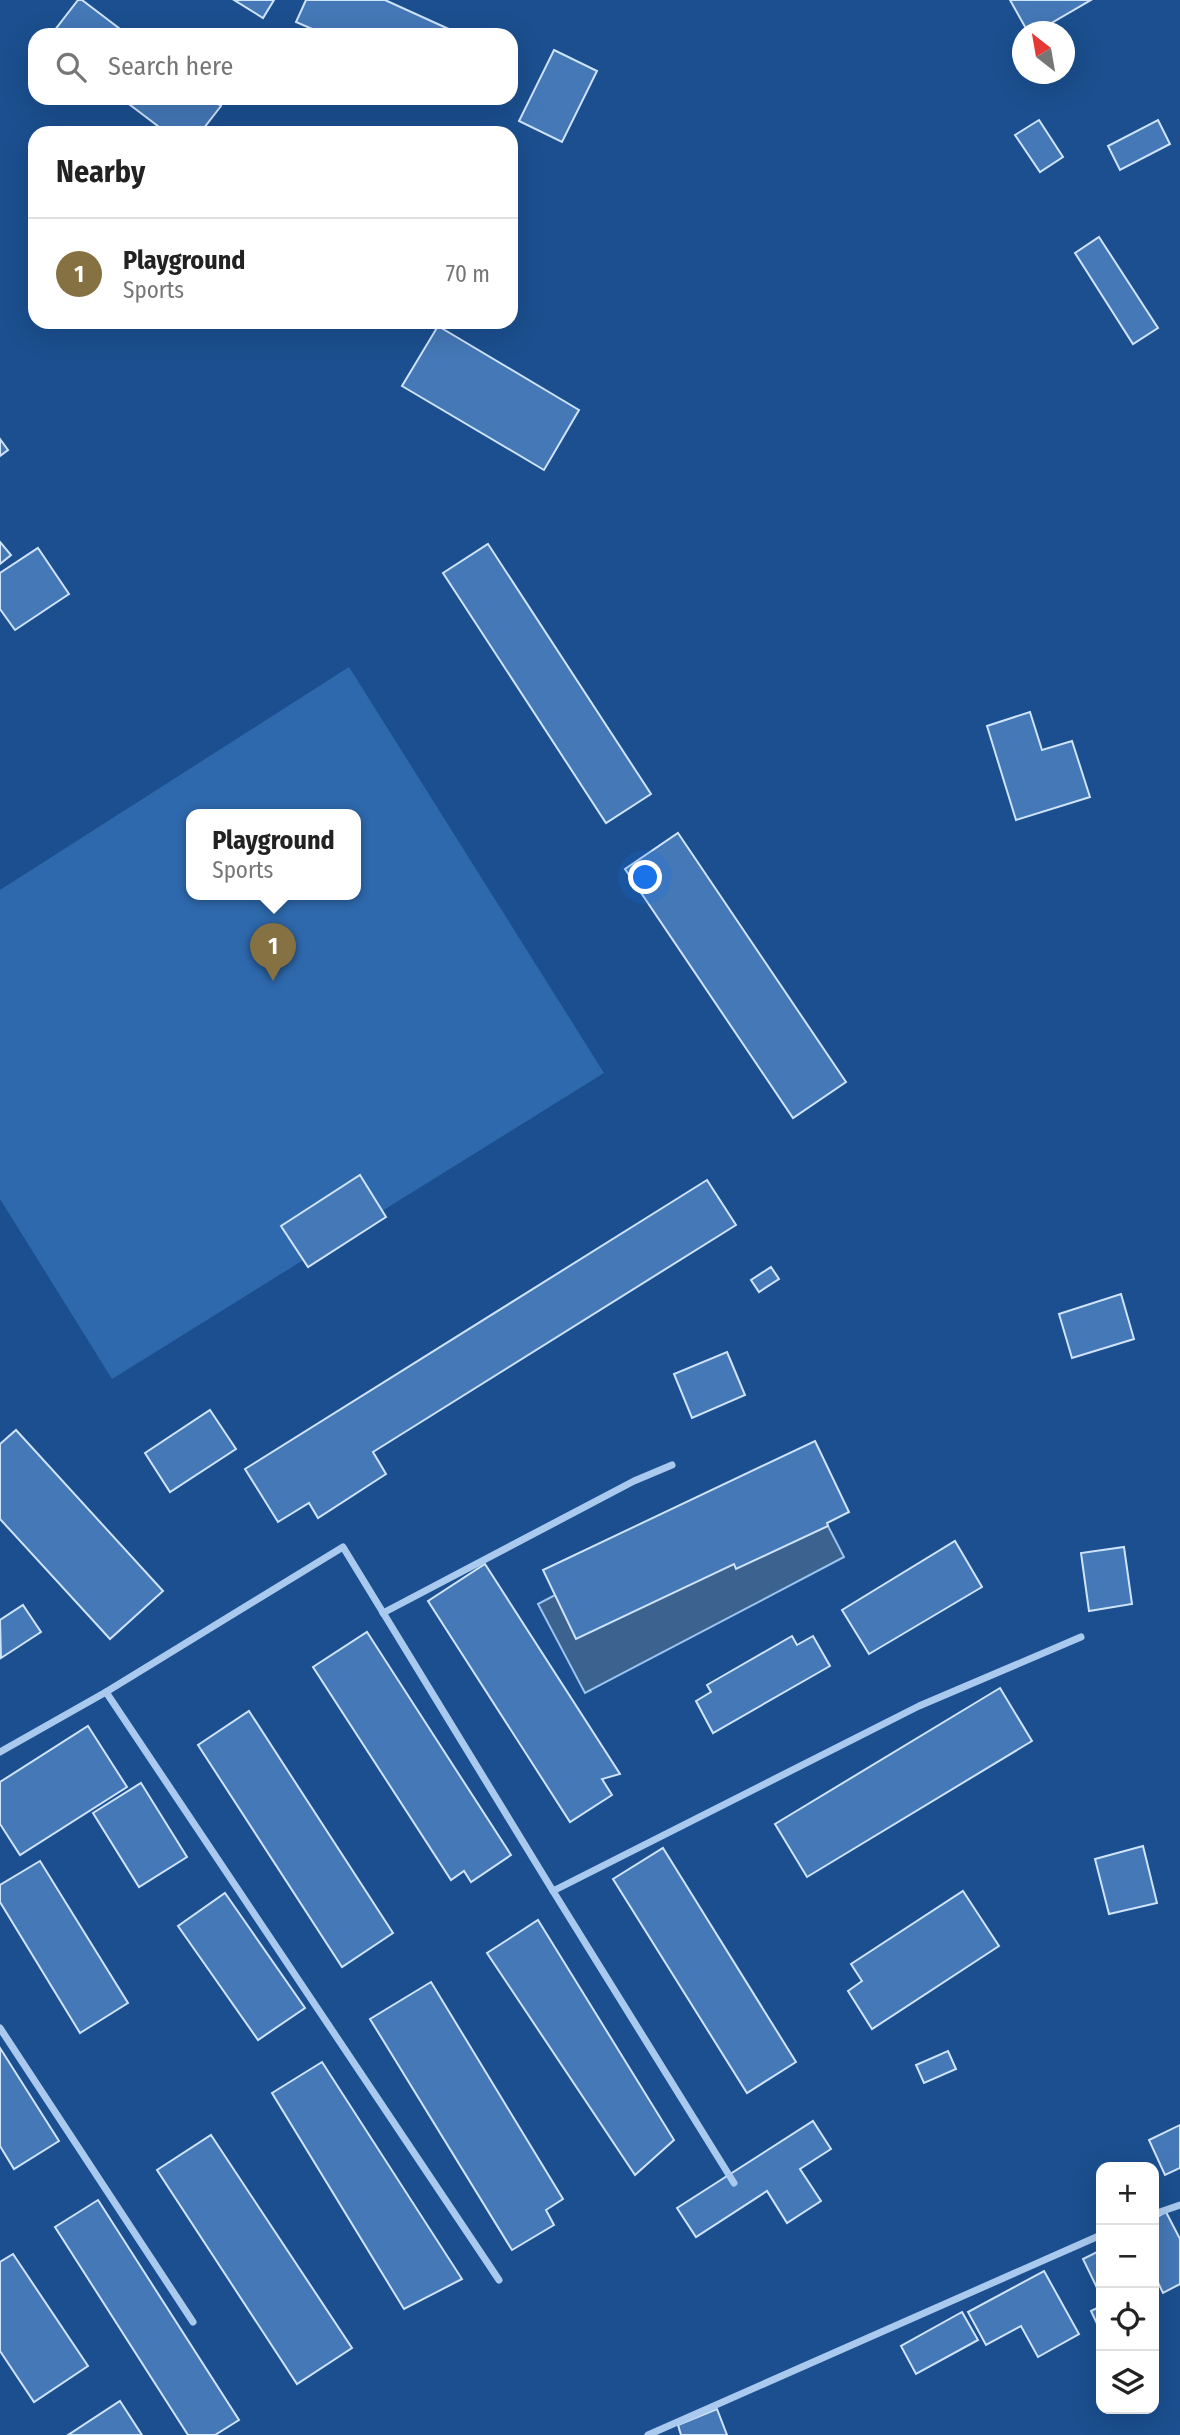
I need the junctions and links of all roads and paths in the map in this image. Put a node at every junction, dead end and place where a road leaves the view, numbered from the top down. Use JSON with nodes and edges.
{"nodes":[{"id":1,"x":672,"y":1465,"type":"dead end"},
{"id":2,"x":383,"y":1613,"type":"junction"},
{"id":3,"x":1081,"y":1637,"type":"dead end"},
{"id":4,"x":106,"y":1692,"type":"junction"},
{"id":5,"x":0,"y":1752,"type":"edge"},
{"id":6,"x":553,"y":1891,"type":"junction"},
{"id":7,"x":0,"y":2028,"type":"edge"},
{"id":8,"x":734,"y":2183,"type":"dead end"},
{"id":9,"x":1180,"y":2205,"type":"edge"},
{"id":10,"x":1159,"y":2212,"type":"edge"},
{"id":11,"x":1096,"y":2237,"type":"edge"},
{"id":12,"x":499,"y":2280,"type":"dead end"},
{"id":13,"x":193,"y":2322,"type":"dead end"},
{"id":14,"x":648,"y":2435,"type":"edge"}],
"edges":[{"from":1,"to":2,"type":"street"},
{"from":2,"to":4,"type":"street"},
{"from":2,"to":6,"type":"street"},
{"from":3,"to":6,"type":"street"},
{"from":4,"to":5,"type":"street"},
{"from":4,"to":12,"type":"street"},
{"from":6,"to":8,"type":"street"},
{"from":7,"to":13,"type":"street"},
{"from":9,"to":10,"type":"street"},
{"from":11,"to":14,"type":"street"}]}
